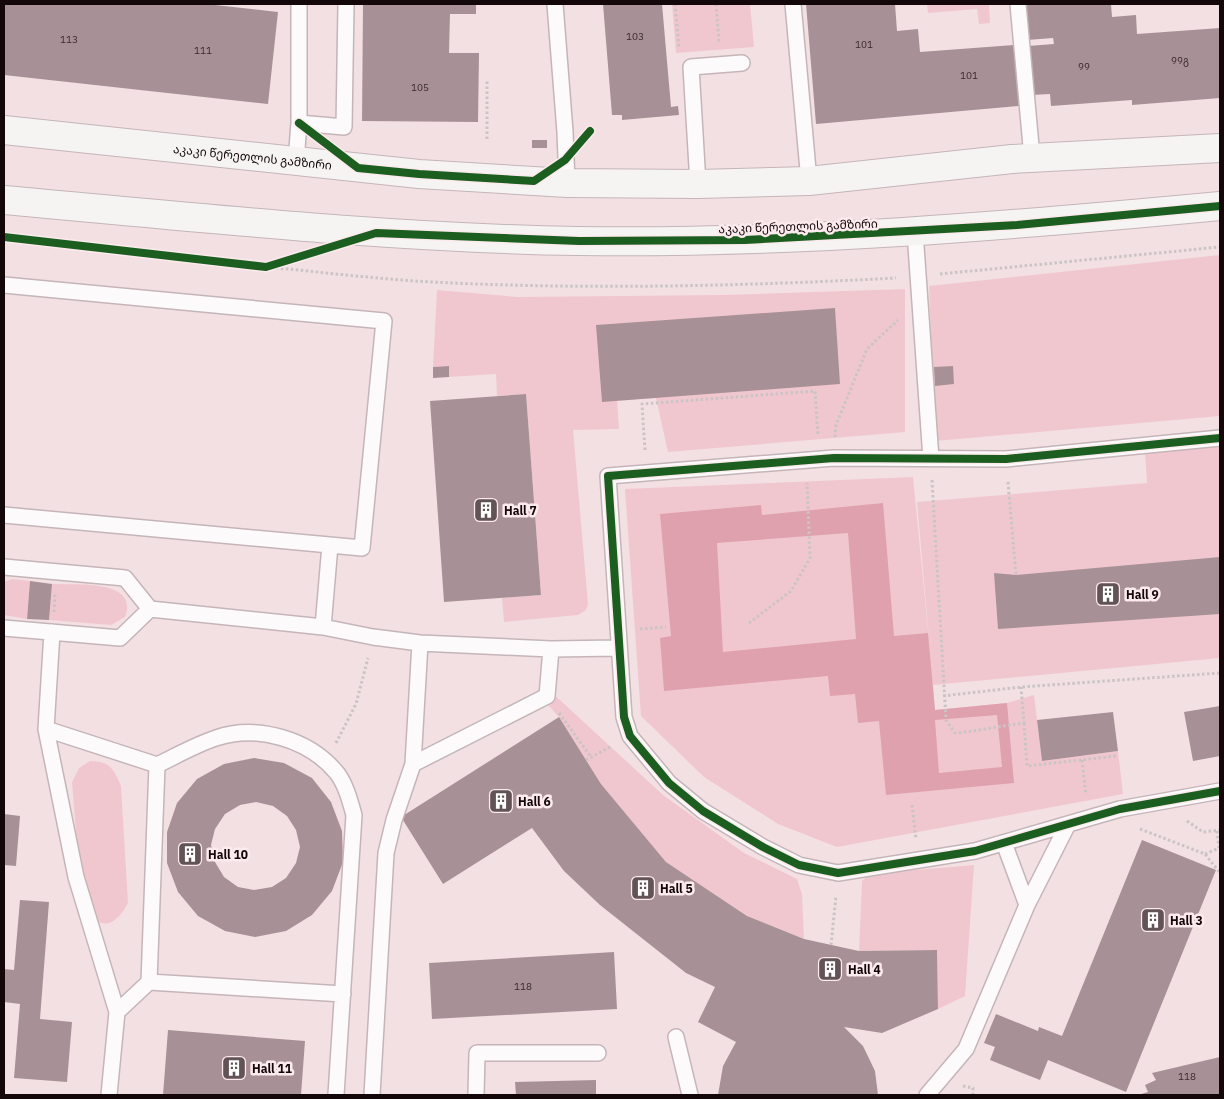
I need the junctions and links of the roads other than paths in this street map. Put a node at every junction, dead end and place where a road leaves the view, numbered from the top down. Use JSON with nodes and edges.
{"nodes":[{"id":1,"x":300,"y":4,"type":"edge"},
{"id":2,"x":346,"y":4,"type":"edge"},
{"id":3,"x":555,"y":4,"type":"edge"},
{"id":4,"x":794,"y":4,"type":"edge"},
{"id":5,"x":1018,"y":4,"type":"edge"},
{"id":6,"x":742,"y":63,"type":"dead end"},
{"id":7,"x":299,"y":123,"type":"junction"},
{"id":8,"x":4,"y":130,"type":"edge"},
{"id":9,"x":1220,"y":148,"type":"edge"},
{"id":10,"x":1032,"y":158,"type":"junction"},
{"id":11,"x":296,"y":161,"type":"junction"},
{"id":12,"x":809,"y":181,"type":"junction"},
{"id":13,"x":567,"y":183,"type":"junction"},
{"id":14,"x":698,"y":184,"type":"junction"},
{"id":15,"x":4,"y":200,"type":"edge"},
{"id":16,"x":1220,"y":206,"type":"edge"},
{"id":17,"x":915,"y":232,"type":"junction"},
{"id":18,"x":4,"y":285,"type":"edge"},
{"id":19,"x":1220,"y":438,"type":"edge"},
{"id":20,"x":931,"y":459,"type":"junction"},
{"id":21,"x":4,"y":515,"type":"edge"},
{"id":22,"x":330,"y":545,"type":"junction"},
{"id":23,"x":4,"y":567,"type":"edge"},
{"id":24,"x":150,"y":609,"type":"junction"},
{"id":25,"x":323,"y":627,"type":"junction"},
{"id":26,"x":4,"y":628,"type":"edge"},
{"id":27,"x":52,"y":632,"type":"junction"},
{"id":28,"x":420,"y":643,"type":"junction"},
{"id":29,"x":618,"y":648,"type":"junction"},
{"id":30,"x":551,"y":649,"type":"junction"},
{"id":31,"x":46,"y":730,"type":"junction"},
{"id":32,"x":413,"y":764,"type":"junction"},
{"id":33,"x":157,"y":766,"type":"junction"},
{"id":34,"x":1220,"y":792,"type":"edge"},
{"id":35,"x":1067,"y":826,"type":"junction"},
{"id":36,"x":1004,"y":843,"type":"junction"},
{"id":37,"x":1027,"y":905,"type":"junction"},
{"id":38,"x":149,"y":982,"type":"junction"},
{"id":39,"x":343,"y":994,"type":"junction"},
{"id":40,"x":117,"y":1012,"type":"junction"},
{"id":41,"x":676,"y":1037,"type":"dead end"},
{"id":42,"x":598,"y":1052,"type":"dead end"},
{"id":43,"x":109,"y":1095,"type":"edge"},
{"id":44,"x":336,"y":1095,"type":"edge"},
{"id":45,"x":372,"y":1095,"type":"edge"},
{"id":46,"x":476,"y":1095,"type":"edge"},
{"id":47,"x":690,"y":1095,"type":"edge"},
{"id":48,"x":927,"y":1095,"type":"edge"}],
"edges":[{"from":1,"to":7,"type":"lane"},
{"from":2,"to":7,"type":"lane"},
{"from":3,"to":13,"type":"lane"},
{"from":4,"to":12,"type":"lane"},
{"from":5,"to":10,"type":"lane"},
{"from":6,"to":14,"type":"lane"},
{"from":7,"to":11,"type":"lane"},
{"from":8,"to":11,"type":"main road","name":"აკაკი წერეთლის გამზირი"},
{"from":9,"to":10,"type":"main road","name":"აკაკი წერეთლის გამზირი"},
{"from":10,"to":12,"type":"main road","name":"აკაკი წერეთლის გამზირი"},
{"from":11,"to":13,"type":"main road","name":"აკაკი წერეთლის გამზირი"},
{"from":12,"to":14,"type":"main road","name":"აკაკი წერეთლის გამზირი"},
{"from":13,"to":14,"type":"main road","name":"აკაკი წერეთლის გამზირი"},
{"from":15,"to":17,"type":"main road","name":"აკაკი წერეთლის გამზირი"},
{"from":16,"to":17,"type":"main road","name":"აკაკი წერეთლის გამზირი"},
{"from":17,"to":20,"type":"lane"},
{"from":18,"to":22,"type":"lane"},
{"from":19,"to":20,"type":"lane"},
{"from":20,"to":29,"type":"lane"},
{"from":21,"to":22,"type":"lane"},
{"from":22,"to":25,"type":"lane"},
{"from":23,"to":24,"type":"lane"},
{"from":24,"to":25,"type":"lane"},
{"from":24,"to":27,"type":"lane"},
{"from":25,"to":28,"type":"lane"},
{"from":26,"to":27,"type":"lane"},
{"from":27,"to":31,"type":"lane"},
{"from":28,"to":30,"type":"lane"},
{"from":28,"to":32,"type":"lane"},
{"from":29,"to":30,"type":"lane"},
{"from":29,"to":36,"type":"lane"},
{"from":30,"to":32,"type":"lane"},
{"from":31,"to":33,"type":"lane"},
{"from":31,"to":40,"type":"lane"},
{"from":32,"to":45,"type":"lane"},
{"from":33,"to":38,"type":"lane"},
{"from":33,"to":39,"type":"lane"},
{"from":34,"to":35,"type":"lane"},
{"from":35,"to":36,"type":"lane"},
{"from":35,"to":37,"type":"lane"},
{"from":36,"to":37,"type":"lane"},
{"from":37,"to":48,"type":"lane"},
{"from":38,"to":39,"type":"lane"},
{"from":38,"to":40,"type":"lane"},
{"from":39,"to":44,"type":"lane"},
{"from":40,"to":43,"type":"lane"},
{"from":41,"to":47,"type":"lane"},
{"from":42,"to":46,"type":"lane"}]}
